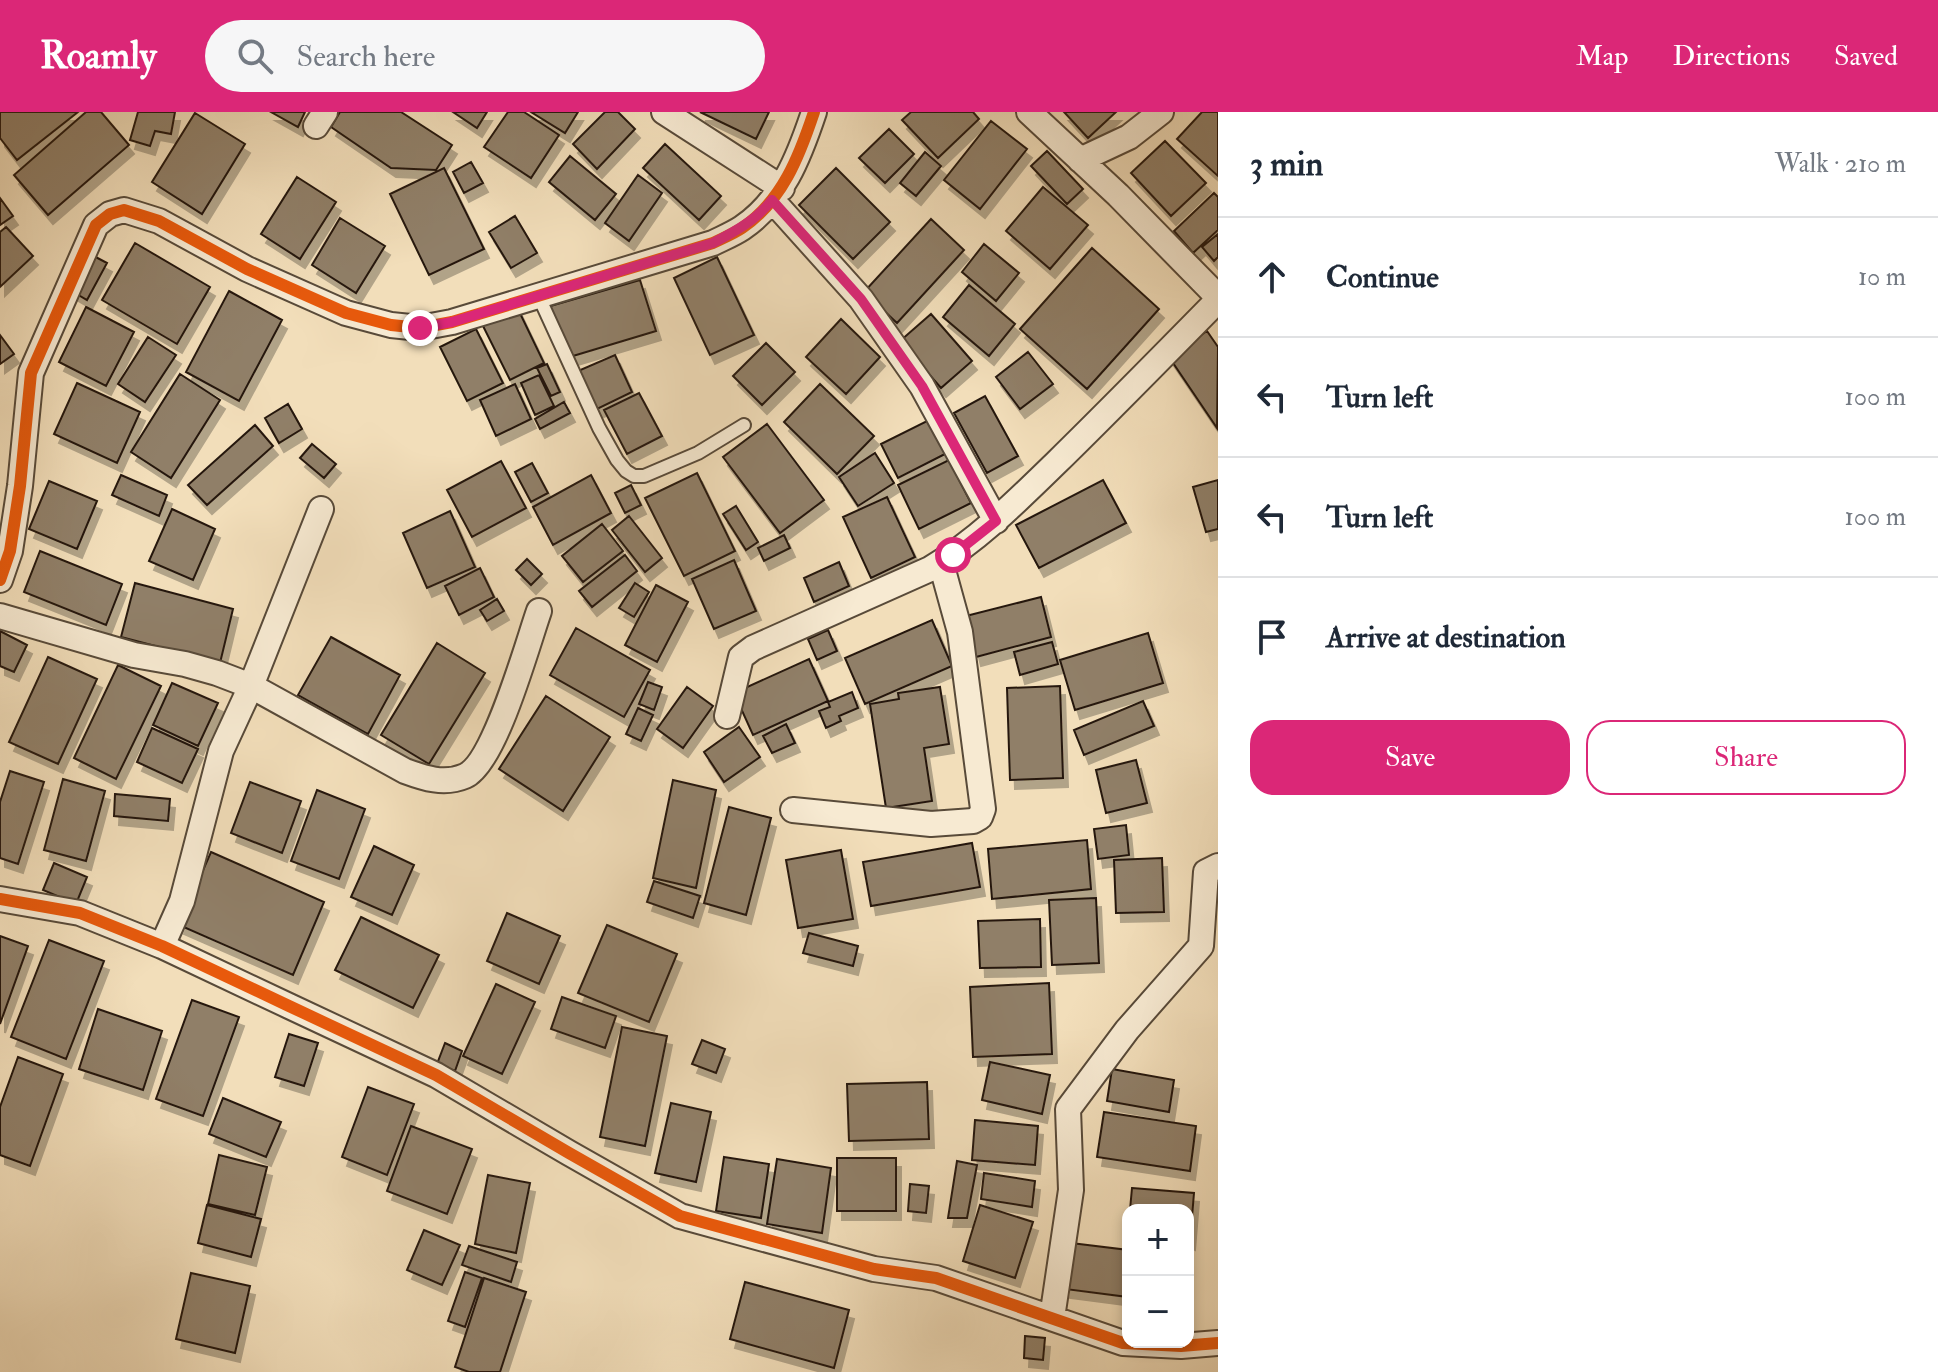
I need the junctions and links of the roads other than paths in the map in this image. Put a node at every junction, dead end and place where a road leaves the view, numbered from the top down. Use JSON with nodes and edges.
{"nodes":[{"id":1,"x":664,"y":112,"type":"edge"},
{"id":2,"x":814,"y":112,"type":"edge"},
{"id":3,"x":1029,"y":112,"type":"edge"},
{"id":4,"x":1161,"y":112,"type":"edge"},
{"id":5,"x":1080,"y":160,"type":"junction"},
{"id":6,"x":777,"y":194,"type":"junction"},
{"id":7,"x":538,"y":295,"type":"junction"},
{"id":8,"x":1218,"y":299,"type":"edge"},
{"id":9,"x":744,"y":425,"type":"dead end"},
{"id":10,"x":10,"y":486,"type":"edge"},
{"id":11,"x":321,"y":509,"type":"dead end"},
{"id":12,"x":996,"y":521,"type":"junction"},
{"id":13,"x":941,"y":563,"type":"junction"},
{"id":14,"x":0,"y":580,"type":"edge"},
{"id":15,"x":539,"y":611,"type":"dead end"},
{"id":16,"x":0,"y":616,"type":"edge"},
{"id":17,"x":251,"y":686,"type":"junction"},
{"id":18,"x":727,"y":716,"type":"dead end"},
{"id":19,"x":793,"y":810,"type":"dead end"},
{"id":20,"x":1218,"y":866,"type":"edge"},
{"id":21,"x":0,"y":899,"type":"edge"},
{"id":22,"x":162,"y":946,"type":"junction"},
{"id":23,"x":1052,"y":1318,"type":"junction"},
{"id":24,"x":1218,"y":1343,"type":"edge"}],
"edges":[{"from":1,"to":6,"type":"street"},
{"from":2,"to":6,"type":"street"},
{"from":3,"to":5,"type":"street"},
{"from":4,"to":5,"type":"street"},
{"from":5,"to":8,"type":"street"},
{"from":6,"to":7,"type":"street"},
{"from":6,"to":12,"type":"street"},
{"from":7,"to":9,"type":"lane"},
{"from":7,"to":10,"type":"street"},
{"from":8,"to":12,"type":"street"},
{"from":10,"to":14,"type":"street"},
{"from":11,"to":17,"type":"street"},
{"from":12,"to":13,"type":"street"},
{"from":13,"to":18,"type":"street"},
{"from":13,"to":19,"type":"street"},
{"from":15,"to":17,"type":"street"},
{"from":16,"to":17,"type":"street"},
{"from":17,"to":22,"type":"street"},
{"from":20,"to":23,"type":"street"},
{"from":21,"to":22,"type":"street"},
{"from":22,"to":23,"type":"street"},
{"from":23,"to":24,"type":"street"}]}
